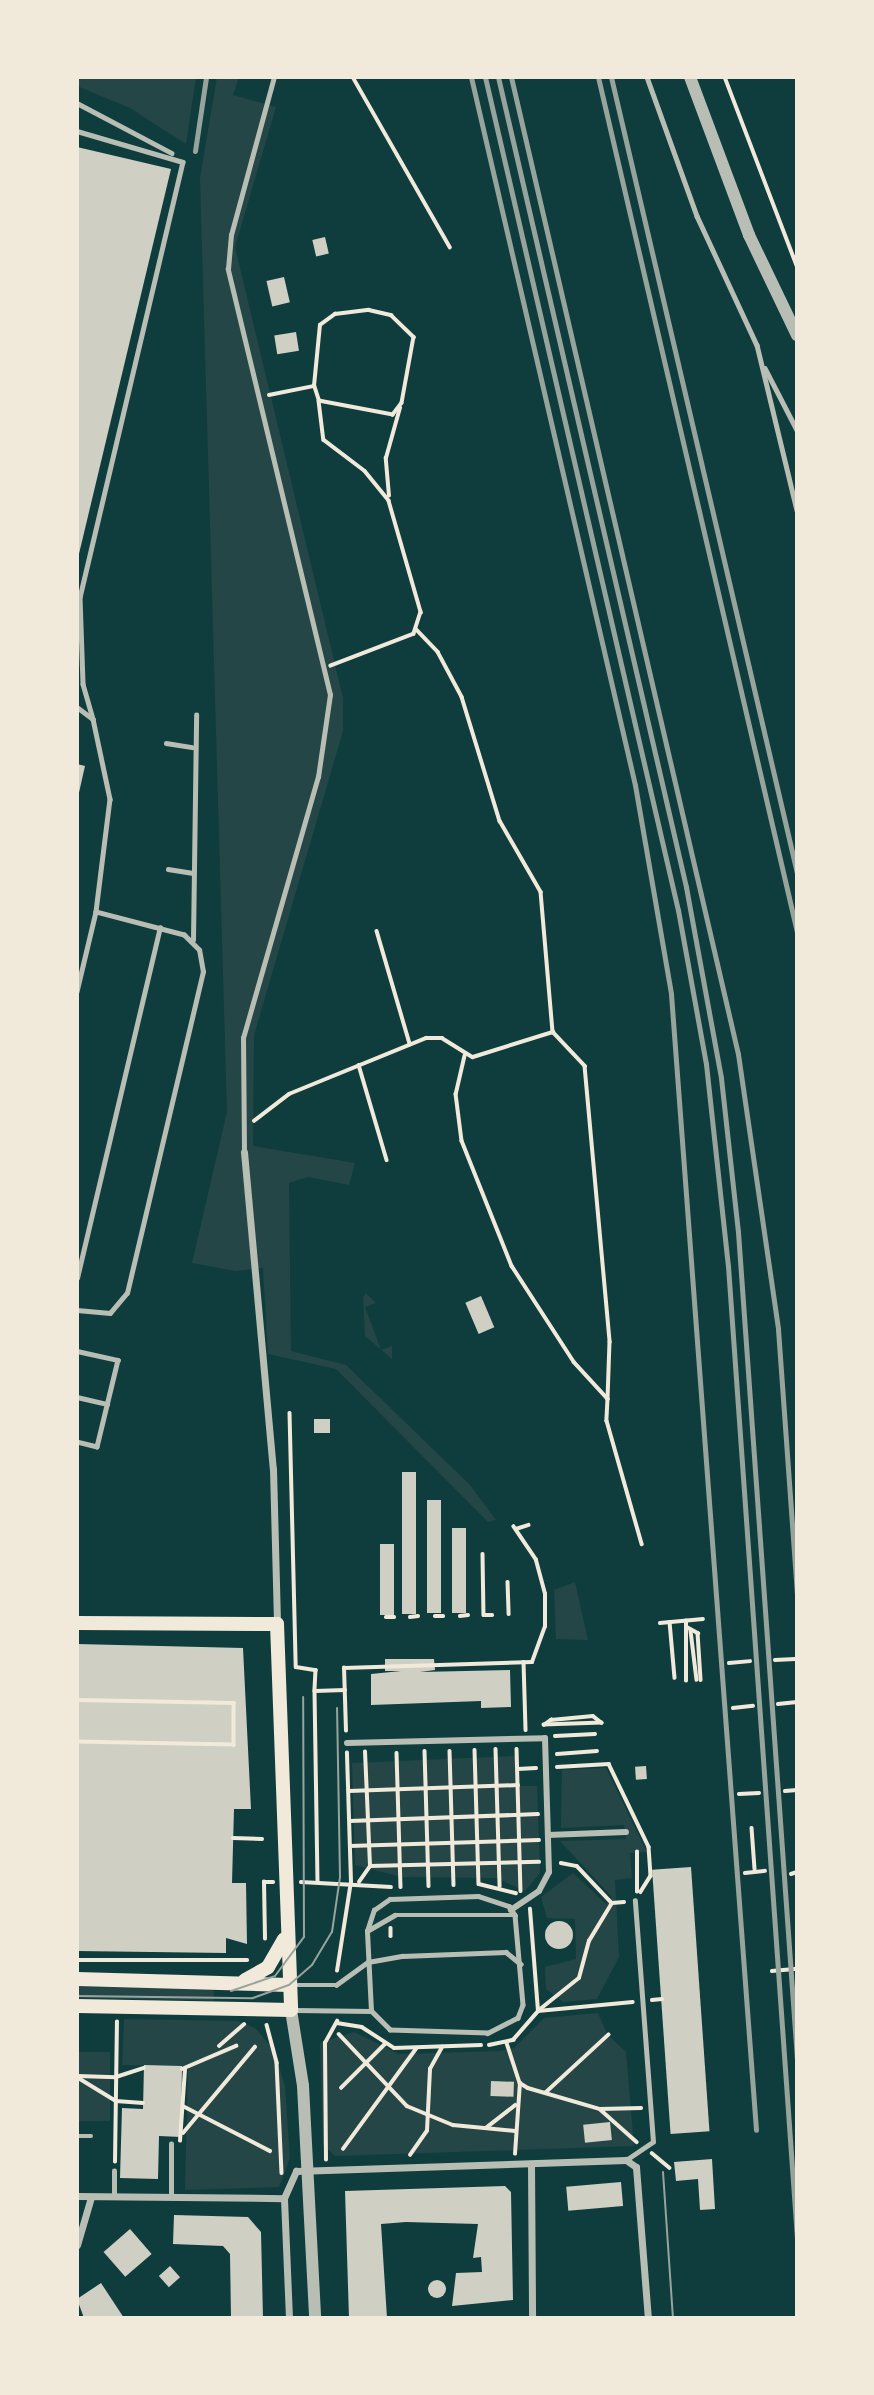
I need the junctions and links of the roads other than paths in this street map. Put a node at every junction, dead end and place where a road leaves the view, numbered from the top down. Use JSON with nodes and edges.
{"nodes":[{"id":1,"x":274,"y":77,"type":"edge"},
{"id":2,"x":646,"y":77,"type":"edge"},
{"id":3,"x":690,"y":77,"type":"edge"},
{"id":4,"x":77,"y":103,"type":"edge"},
{"id":5,"x":77,"y":131,"type":"edge"},
{"id":6,"x":177,"y":157,"type":"junction"},
{"id":7,"x":797,"y":335,"type":"edge"},
{"id":8,"x":761,"y":360,"type":"junction"},
{"id":9,"x":797,"y":430,"type":"edge"},
{"id":10,"x":797,"y":510,"type":"edge"},
{"id":11,"x":80,"y":597,"type":"junction"},
{"id":12,"x":77,"y":620,"type":"edge"},
{"id":13,"x":77,"y":707,"type":"edge"},
{"id":14,"x":196,"y":715,"type":"dead end"},
{"id":15,"x":93,"y":719,"type":"junction"},
{"id":16,"x":166,"y":743,"type":"dead end"},
{"id":17,"x":192,"y":747,"type":"junction"},
{"id":18,"x":167,"y":869,"type":"dead end"},
{"id":19,"x":193,"y":873,"type":"junction"},
{"id":20,"x":96,"y":912,"type":"junction"},
{"id":21,"x":160,"y":928,"type":"junction"},
{"id":22,"x":193,"y":941,"type":"junction"},
{"id":23,"x":77,"y":992,"type":"edge"},
{"id":24,"x":244,"y":1152,"type":"joint"},
{"id":25,"x":77,"y":1278,"type":"edge"},
{"id":26,"x":77,"y":1310,"type":"edge"},
{"id":27,"x":77,"y":1351,"type":"edge"},
{"id":28,"x":77,"y":1397,"type":"edge"},
{"id":29,"x":107,"y":1404,"type":"junction"},
{"id":30,"x":77,"y":1442,"type":"edge"},
{"id":31,"x":77,"y":1623,"type":"edge"},
{"id":32,"x":277,"y":1624,"type":"junction"},
{"id":33,"x":346,"y":1743,"type":"road end"},
{"id":34,"x":625,"y":1832,"type":"dead end"},
{"id":35,"x":548,"y":1838,"type":"junction"},
{"id":36,"x":635,"y":1901,"type":"dead end"},
{"id":37,"x":513,"y":1912,"type":"junction"},
{"id":38,"x":368,"y":1931,"type":"junction"},
{"id":39,"x":285,"y":1934,"type":"junction"},
{"id":40,"x":368,"y":1962,"type":"junction"},
{"id":41,"x":521,"y":1964,"type":"junction"},
{"id":42,"x":77,"y":1979,"type":"edge"},
{"id":43,"x":243,"y":1981,"type":"junction"},
{"id":44,"x":289,"y":1984,"type":"junction"},
{"id":45,"x":77,"y":2006,"type":"edge"},
{"id":46,"x":291,"y":2010,"type":"junction"},
{"id":47,"x":371,"y":2011,"type":"junction"},
{"id":48,"x":77,"y":2136,"type":"edge"},
{"id":49,"x":92,"y":2136,"type":"dead end"},
{"id":50,"x":171,"y":2144,"type":"road end"},
{"id":51,"x":626,"y":2161,"type":"junction"},
{"id":52,"x":531,"y":2164,"type":"junction"},
{"id":53,"x":307,"y":2166,"type":"junction"},
{"id":54,"x":114,"y":2171,"type":"road end"},
{"id":55,"x":77,"y":2196,"type":"edge"},
{"id":56,"x":91,"y":2197,"type":"junction"},
{"id":57,"x":114,"y":2198,"type":"junction"},
{"id":58,"x":171,"y":2198,"type":"junction"},
{"id":59,"x":284,"y":2199,"type":"junction"},
{"id":60,"x":77,"y":2245,"type":"edge"},
{"id":61,"x":289,"y":2318,"type":"edge"},
{"id":62,"x":315,"y":2318,"type":"edge"},
{"id":63,"x":532,"y":2318,"type":"edge"},
{"id":64,"x":648,"y":2318,"type":"edge"}],
"edges":[{"from":1,"to":24,"type":"lane"},
{"from":2,"to":8,"type":"lane"},
{"from":3,"to":7,"type":"street"},
{"from":4,"to":6,"type":"lane"},
{"from":5,"to":6,"type":"lane"},
{"from":6,"to":11,"type":"lane"},
{"from":8,"to":9,"type":"lane"},
{"from":8,"to":10,"type":"lane"},
{"from":11,"to":12,"type":"lane"},
{"from":11,"to":15,"type":"lane"},
{"from":13,"to":15,"type":"lane"},
{"from":14,"to":17,"type":"lane"},
{"from":15,"to":20,"type":"lane"},
{"from":16,"to":17,"type":"lane"},
{"from":17,"to":19,"type":"lane"},
{"from":18,"to":19,"type":"lane"},
{"from":19,"to":22,"type":"lane"},
{"from":20,"to":21,"type":"lane"},
{"from":20,"to":23,"type":"lane"},
{"from":21,"to":22,"type":"lane"},
{"from":21,"to":25,"type":"lane"},
{"from":22,"to":26,"type":"lane"},
{"from":24,"to":32,"type":"street"},
{"from":27,"to":29,"type":"lane"},
{"from":28,"to":29,"type":"lane"},
{"from":29,"to":30,"type":"lane"},
{"from":31,"to":32,"type":"main road"},
{"from":32,"to":39,"type":"main road"},
{"from":33,"to":35,"type":"street"},
{"from":34,"to":35,"type":"street"},
{"from":35,"to":37,"type":"street"},
{"from":36,"to":51,"type":"lane"},
{"from":37,"to":38,"type":"lane"},
{"from":37,"to":38,"type":"lane"},
{"from":37,"to":41,"type":"lane"},
{"from":38,"to":40,"type":"lane"},
{"from":39,"to":43,"type":"main road"},
{"from":39,"to":44,"type":"main road"},
{"from":40,"to":41,"type":"lane"},
{"from":40,"to":44,"type":"lane"},
{"from":40,"to":47,"type":"lane"},
{"from":41,"to":47,"type":"lane"},
{"from":42,"to":43,"type":"main road"},
{"from":43,"to":44,"type":"main road"},
{"from":44,"to":46,"type":"main road"},
{"from":45,"to":46,"type":"main road"},
{"from":46,"to":47,"type":"lane"},
{"from":46,"to":53,"type":"street"},
{"from":48,"to":49,"type":"lane"},
{"from":50,"to":58,"type":"lane"},
{"from":51,"to":52,"type":"street"},
{"from":51,"to":64,"type":"street"},
{"from":52,"to":53,"type":"street"},
{"from":52,"to":63,"type":"street"},
{"from":53,"to":59,"type":"street"},
{"from":53,"to":62,"type":"street"},
{"from":54,"to":57,"type":"lane"},
{"from":55,"to":56,"type":"street"},
{"from":56,"to":57,"type":"street"},
{"from":56,"to":60,"type":"street"},
{"from":57,"to":58,"type":"street"},
{"from":58,"to":59,"type":"street"},
{"from":59,"to":61,"type":"street"}]}
